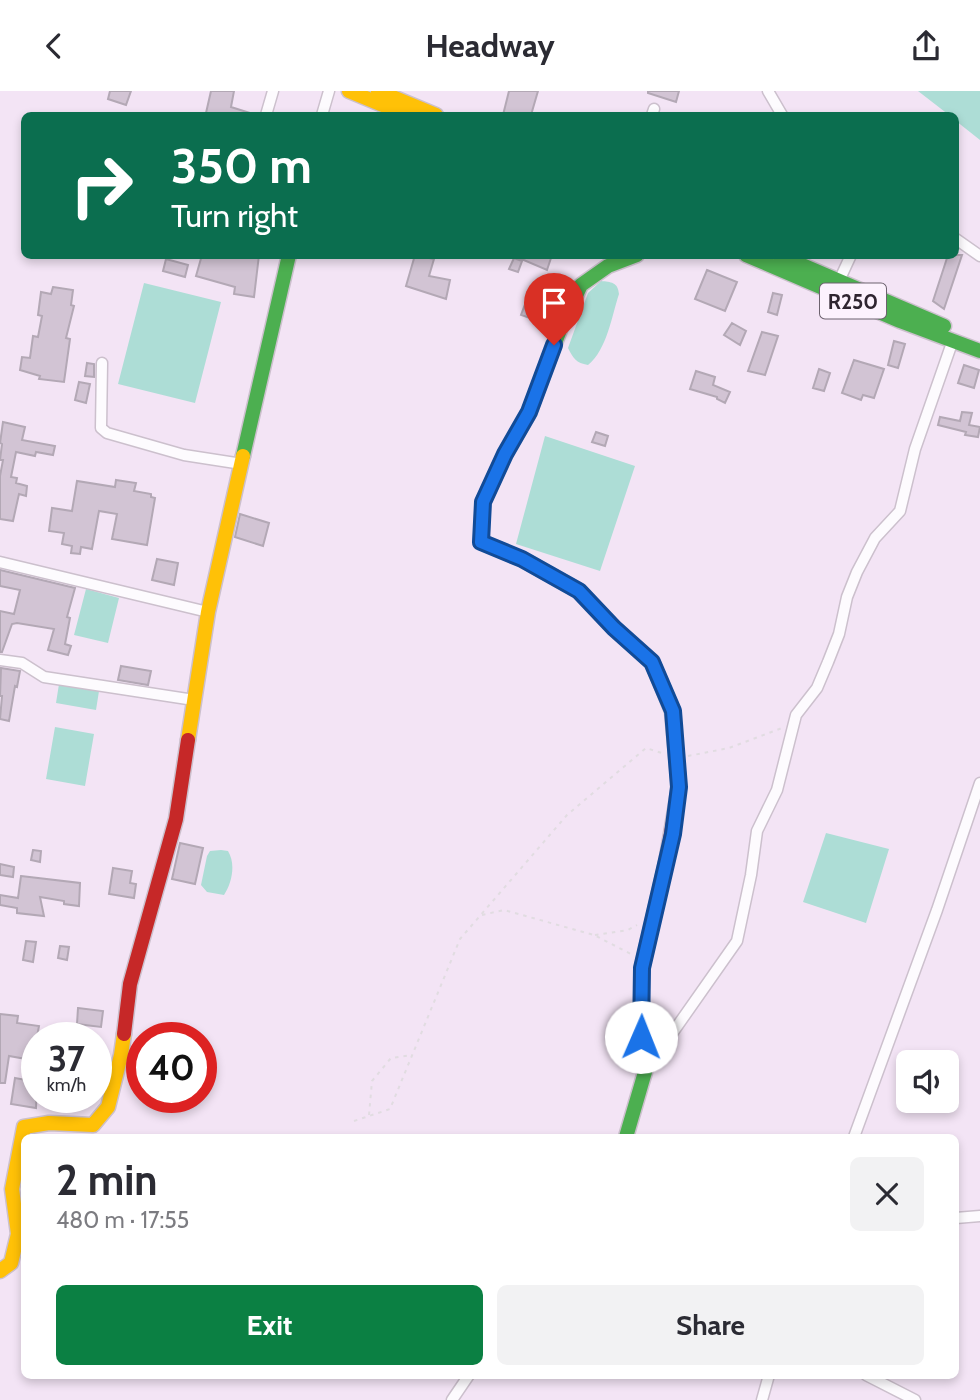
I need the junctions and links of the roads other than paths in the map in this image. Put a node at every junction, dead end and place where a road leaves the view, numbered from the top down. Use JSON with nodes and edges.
{"nodes":[{"id":1,"x":273,"y":91,"type":"edge"},
{"id":2,"x":328,"y":91,"type":"edge"},
{"id":3,"x":349,"y":91,"type":"edge"},
{"id":4,"x":378,"y":91,"type":"edge"},
{"id":5,"x":768,"y":91,"type":"edge"},
{"id":6,"x":267,"y":112,"type":"edge"},
{"id":7,"x":324,"y":112,"type":"edge"},
{"id":8,"x":400,"y":112,"type":"edge"},
{"id":9,"x":429,"y":112,"type":"edge"},
{"id":10,"x":780,"y":112,"type":"edge"},
{"id":11,"x":959,"y":241,"type":"edge"},
{"id":12,"x":980,"y":255,"type":"edge"},
{"id":13,"x":288,"y":259,"type":"edge"},
{"id":14,"x":626,"y":259,"type":"edge"},
{"id":15,"x":755,"y":259,"type":"edge"},
{"id":16,"x":788,"y":259,"type":"edge"},
{"id":17,"x":849,"y":259,"type":"edge"},
{"id":18,"x":839,"y":281,"type":"junction"},
{"id":19,"x":953,"y":340,"type":"junction"},
{"id":20,"x":980,"y":340,"type":"edge"},
{"id":21,"x":980,"y":351,"type":"edge"},
{"id":22,"x":102,"y":363,"type":"dead end"},
{"id":23,"x":242,"y":464,"type":"junction"},
{"id":24,"x":0,"y":562,"type":"edge"},
{"id":25,"x":208,"y":612,"type":"junction"},
{"id":26,"x":0,"y":660,"type":"edge"},
{"id":27,"x":194,"y":700,"type":"junction"},
{"id":28,"x":980,"y":782,"type":"edge"},
{"id":29,"x":645,"y":1072,"type":"junction"},
{"id":30,"x":23,"y":1134,"type":"edge"},
{"id":31,"x":627,"y":1134,"type":"edge"},
{"id":32,"x":855,"y":1134,"type":"edge"},
{"id":33,"x":21,"y":1142,"type":"edge"},
{"id":34,"x":980,"y":1216,"type":"edge"},
{"id":35,"x":959,"y":1218,"type":"edge"},
{"id":36,"x":0,"y":1271,"type":"edge"},
{"id":37,"x":466,"y":1379,"type":"edge"},
{"id":38,"x":768,"y":1379,"type":"edge"},
{"id":39,"x":874,"y":1379,"type":"edge"},
{"id":40,"x":452,"y":1400,"type":"edge"},
{"id":41,"x":762,"y":1400,"type":"edge"},
{"id":42,"x":915,"y":1400,"type":"edge"}],
"edges":[{"from":1,"to":6,"type":"street"},
{"from":2,"to":7,"type":"street"},
{"from":3,"to":8,"type":"street"},
{"from":4,"to":9,"type":"street"},
{"from":5,"to":10,"type":"street"},
{"from":11,"to":12,"type":"street"},
{"from":13,"to":23,"type":"street"},
{"from":14,"to":29,"type":"street"},
{"from":15,"to":19,"type":"street","number":"R250"},
{"from":16,"to":18,"type":"street","number":"R250"},
{"from":17,"to":18,"type":"street"},
{"from":18,"to":20,"type":"street","number":"R250"},
{"from":19,"to":21,"type":"street","number":"R250"},
{"from":19,"to":29,"type":"street"},
{"from":22,"to":23,"type":"street"},
{"from":23,"to":25,"type":"street"},
{"from":24,"to":25,"type":"street"},
{"from":25,"to":27,"type":"street"},
{"from":26,"to":27,"type":"street"},
{"from":27,"to":30,"type":"street"},
{"from":28,"to":32,"type":"street"},
{"from":29,"to":31,"type":"street"},
{"from":33,"to":36,"type":"street"},
{"from":34,"to":35,"type":"street"},
{"from":37,"to":40,"type":"street"},
{"from":38,"to":41,"type":"street"},
{"from":39,"to":42,"type":"street"}]}
